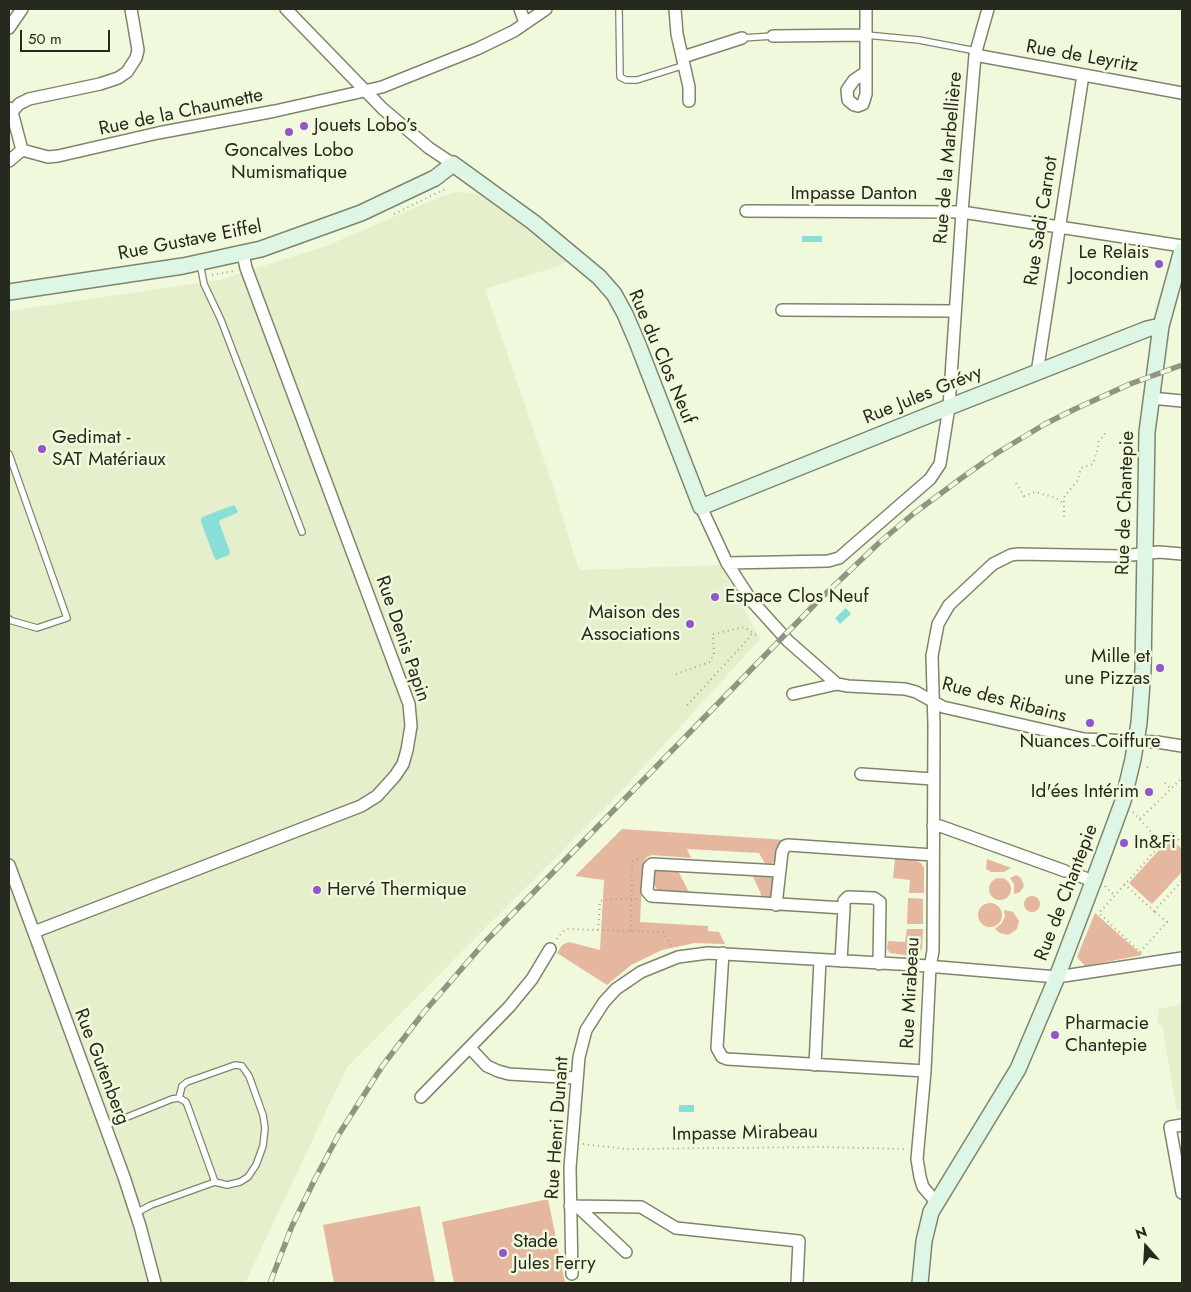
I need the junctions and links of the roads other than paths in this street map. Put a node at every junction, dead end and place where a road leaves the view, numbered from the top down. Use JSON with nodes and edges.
{"nodes":[{"id":1,"x":22,"y":9,"type":"edge"},
{"id":2,"x":131,"y":9,"type":"edge"},
{"id":3,"x":286,"y":9,"type":"edge"},
{"id":4,"x":520,"y":9,"type":"edge"},
{"id":5,"x":546,"y":9,"type":"edge"},
{"id":6,"x":619,"y":9,"type":"edge"},
{"id":7,"x":675,"y":9,"type":"edge"},
{"id":8,"x":866,"y":9,"type":"edge"},
{"id":9,"x":988,"y":9,"type":"edge"},
{"id":10,"x":525,"y":23,"type":"junction"},
{"id":11,"x":9,"y":28,"type":"edge"},
{"id":12,"x":866,"y":35,"type":"junction"},
{"id":13,"x":773,"y":36,"type":"joint"},
{"id":14,"x":742,"y":38,"type":"joint"},
{"id":15,"x":976,"y":53,"type":"junction"},
{"id":16,"x":684,"y":61,"type":"junction"},
{"id":17,"x":866,"y":72,"type":"dead end"},
{"id":18,"x":1083,"y":75,"type":"junction"},
{"id":19,"x":365,"y":92,"type":"junction"},
{"id":20,"x":1182,"y":93,"type":"edge"},
{"id":21,"x":689,"y":101,"type":"dead end"},
{"id":22,"x":10,"y":110,"type":"edge"},
{"id":23,"x":22,"y":150,"type":"junction"},
{"id":24,"x":9,"y":161,"type":"edge"},
{"id":25,"x":453,"y":164,"type":"junction"},
{"id":26,"x":746,"y":211,"type":"dead end"},
{"id":27,"x":962,"y":212,"type":"junction"},
{"id":28,"x":1059,"y":226,"type":"junction"},
{"id":29,"x":1182,"y":248,"type":"edge"},
{"id":30,"x":243,"y":254,"type":"junction"},
{"id":31,"x":200,"y":263,"type":"junction"},
{"id":32,"x":9,"y":292,"type":"edge"},
{"id":33,"x":782,"y":310,"type":"dead end"},
{"id":34,"x":956,"y":311,"type":"junction"},
{"id":35,"x":1161,"y":326,"type":"junction"},
{"id":36,"x":1037,"y":373,"type":"junction"},
{"id":37,"x":1151,"y":398,"type":"junction"},
{"id":38,"x":1182,"y":400,"type":"edge"},
{"id":39,"x":949,"y":406,"type":"junction"},
{"id":40,"x":9,"y":454,"type":"edge"},
{"id":41,"x":701,"y":507,"type":"junction"},
{"id":42,"x":302,"y":532,"type":"dead end"},
{"id":43,"x":1144,"y":554,"type":"junction"},
{"id":44,"x":1182,"y":554,"type":"edge"},
{"id":45,"x":727,"y":563,"type":"junction"},
{"id":46,"x":9,"y":619,"type":"edge"},
{"id":47,"x":837,"y":684,"type":"junction"},
{"id":48,"x":792,"y":694,"type":"dead end"},
{"id":49,"x":933,"y":701,"type":"junction"},
{"id":50,"x":1135,"y":741,"type":"junction"},
{"id":51,"x":1182,"y":746,"type":"edge"},
{"id":52,"x":861,"y":774,"type":"dead end"},
{"id":53,"x":933,"y":779,"type":"junction"},
{"id":54,"x":933,"y":826,"type":"junction"},
{"id":55,"x":933,"y":855,"type":"junction"},
{"id":56,"x":9,"y":865,"type":"edge"},
{"id":57,"x":780,"y":871,"type":"junction"},
{"id":58,"x":1065,"y":871,"type":"dead end"},
{"id":59,"x":1077,"y":875,"type":"dead end"},
{"id":60,"x":1093,"y":881,"type":"junction"},
{"id":61,"x":776,"y":905,"type":"junction"},
{"id":62,"x":844,"y":908,"type":"junction"},
{"id":63,"x":34,"y":932,"type":"junction"},
{"id":64,"x":550,"y":950,"type":"road end"},
{"id":65,"x":724,"y":954,"type":"junction"},
{"id":66,"x":1182,"y":958,"type":"edge"},
{"id":67,"x":820,"y":960,"type":"junction"},
{"id":68,"x":841,"y":961,"type":"junction"},
{"id":69,"x":879,"y":964,"type":"junction"},
{"id":70,"x":930,"y":967,"type":"junction"},
{"id":71,"x":1057,"y":977,"type":"junction"},
{"id":72,"x":470,"y":1048,"type":"junction"},
{"id":73,"x":815,"y":1065,"type":"junction"},
{"id":74,"x":925,"y":1071,"type":"junction"},
{"id":75,"x":576,"y":1078,"type":"junction"},
{"id":76,"x":421,"y":1097,"type":"dead end"},
{"id":77,"x":179,"y":1098,"type":"junction"},
{"id":78,"x":1182,"y":1125,"type":"edge"},
{"id":79,"x":105,"y":1126,"type":"junction"},
{"id":80,"x":214,"y":1182,"type":"junction"},
{"id":81,"x":1182,"y":1193,"type":"edge"},
{"id":82,"x":936,"y":1202,"type":"junction"},
{"id":83,"x":574,"y":1206,"type":"junction"},
{"id":84,"x":136,"y":1213,"type":"junction"},
{"id":85,"x":626,"y":1252,"type":"dead end"},
{"id":86,"x":572,"y":1274,"type":"dead end"},
{"id":87,"x":155,"y":1283,"type":"edge"},
{"id":88,"x":798,"y":1283,"type":"edge"},
{"id":89,"x":920,"y":1283,"type":"edge"}],
"edges":[{"from":1,"to":11,"type":"street"},
{"from":2,"to":22,"type":"street"},
{"from":3,"to":19,"type":"street","name":"Rue du Clos Neuf"},
{"from":4,"to":10,"type":"street"},
{"from":5,"to":10,"type":"street","name":"Rue de la Chaumette"},
{"from":6,"to":16,"type":"lane"},
{"from":7,"to":16,"type":"street"},
{"from":8,"to":12,"type":"street"},
{"from":9,"to":15,"type":"street","name":"Rue de la Marbellière"},
{"from":10,"to":19,"type":"street","name":"Rue de la Chaumette"},
{"from":12,"to":13,"type":"street"},
{"from":12,"to":15,"type":"lane"},
{"from":12,"to":17,"type":"street"},
{"from":13,"to":14,"type":"lane"},
{"from":14,"to":16,"type":"street"},
{"from":15,"to":18,"type":"street","name":"Rue de Leyritz"},
{"from":15,"to":27,"type":"street","name":"Rue de la Marbellière"},
{"from":16,"to":21,"type":"street"},
{"from":18,"to":20,"type":"street","name":"Rue de Leyritz"},
{"from":18,"to":28,"type":"street","name":"Rue Sadi Carnot"},
{"from":19,"to":23,"type":"street","name":"Rue de la Chaumette"},
{"from":19,"to":25,"type":"street","name":"Rue du Clos Neuf"},
{"from":22,"to":23,"type":"street"},
{"from":23,"to":24,"type":"street"},
{"from":25,"to":30,"type":"street","name":"Rue Gustave Eiffel"},
{"from":25,"to":41,"type":"street","name":"Rue du Clos Neuf"},
{"from":26,"to":27,"type":"street","name":"Impasse Danton"},
{"from":27,"to":28,"type":"street","name":"Impasse Danton"},
{"from":27,"to":34,"type":"street","name":"Rue de la Marbellière"},
{"from":28,"to":29,"type":"street","name":"Impasse Danton"},
{"from":28,"to":36,"type":"street","name":"Rue Sadi Carnot"},
{"from":29,"to":35,"type":"street","name":"Rue de Chantepie"},
{"from":30,"to":31,"type":"street","name":"Rue Gustave Eiffel"},
{"from":30,"to":63,"type":"street","name":"Rue Denis Papin"},
{"from":31,"to":32,"type":"street","name":"Rue Gustave Eiffel"},
{"from":31,"to":42,"type":"lane"},
{"from":33,"to":34,"type":"street"},
{"from":34,"to":39,"type":"street","name":"Rue de la Marbellière"},
{"from":35,"to":36,"type":"street","name":"Rue Jules Grévy"},
{"from":35,"to":37,"type":"street","name":"Rue de Chantepie"},
{"from":36,"to":39,"type":"street","name":"Rue Jules Grévy"},
{"from":37,"to":38,"type":"street"},
{"from":37,"to":43,"type":"street","name":"Rue de Chantepie"},
{"from":39,"to":41,"type":"street","name":"Rue Jules Grévy"},
{"from":39,"to":45,"type":"street","name":"Rue de la Marbellière"},
{"from":40,"to":46,"type":"lane"},
{"from":41,"to":45,"type":"street","name":"Rue du Clos Neuf"},
{"from":43,"to":44,"type":"street","name":"Rue Mirabeau"},
{"from":43,"to":49,"type":"street","name":"Rue Mirabeau"},
{"from":43,"to":50,"type":"street","name":"Rue de Chantepie"},
{"from":45,"to":47,"type":"street","name":"Rue du Clos Neuf"},
{"from":47,"to":48,"type":"street","name":"Rue des Ribains"},
{"from":47,"to":49,"type":"street","name":"Rue des Ribains"},
{"from":49,"to":50,"type":"street","name":"Rue des Ribains"},
{"from":49,"to":53,"type":"street","name":"Rue Mirabeau"},
{"from":50,"to":51,"type":"street","name":"Rue des Ribains"},
{"from":50,"to":60,"type":"street","name":"Rue de Chantepie"},
{"from":52,"to":53,"type":"street"},
{"from":53,"to":54,"type":"street","name":"Rue Mirabeau"},
{"from":54,"to":55,"type":"street","name":"Rue Mirabeau"},
{"from":54,"to":58,"type":"street"},
{"from":55,"to":57,"type":"street"},
{"from":55,"to":70,"type":"street","name":"Rue Mirabeau"},
{"from":56,"to":63,"type":"street","name":"Rue Gutenberg"},
{"from":57,"to":61,"type":"street"},
{"from":57,"to":61,"type":"street"},
{"from":59,"to":60,"type":"street"},
{"from":60,"to":71,"type":"street","name":"Rue de Chantepie"},
{"from":61,"to":62,"type":"street"},
{"from":62,"to":68,"type":"street"},
{"from":62,"to":69,"type":"street"},
{"from":63,"to":79,"type":"street","name":"Rue Gutenberg"},
{"from":64,"to":72,"type":"street"},
{"from":65,"to":67,"type":"street","name":"Rue Henri Dunant"},
{"from":65,"to":73,"type":"street"},
{"from":65,"to":75,"type":"street","name":"Rue Henri Dunant"},
{"from":66,"to":71,"type":"street","name":"Rue Henri Dunant"},
{"from":67,"to":68,"type":"street","name":"Rue Henri Dunant"},
{"from":67,"to":73,"type":"street"},
{"from":68,"to":69,"type":"street","name":"Rue Henri Dunant"},
{"from":69,"to":70,"type":"street","name":"Rue Henri Dunant"},
{"from":70,"to":71,"type":"street","name":"Rue Henri Dunant"},
{"from":70,"to":74,"type":"street","name":"Rue Mirabeau"},
{"from":71,"to":82,"type":"street","name":"Rue de Chantepie"},
{"from":72,"to":75,"type":"street"},
{"from":72,"to":76,"type":"street"},
{"from":73,"to":74,"type":"street"},
{"from":74,"to":82,"type":"street","name":"Rue Mirabeau"},
{"from":75,"to":83,"type":"street","name":"Rue Henri Dunant"},
{"from":77,"to":79,"type":"lane"},
{"from":77,"to":80,"type":"lane"},
{"from":77,"to":80,"type":"lane"},
{"from":78,"to":81,"type":"street"},
{"from":79,"to":84,"type":"street","name":"Rue Gutenberg"},
{"from":80,"to":84,"type":"lane"},
{"from":82,"to":89,"type":"street","name":"Rue de Chantepie"},
{"from":83,"to":85,"type":"street"},
{"from":83,"to":86,"type":"street","name":"Rue Henri Dunant"},
{"from":83,"to":88,"type":"street"},
{"from":84,"to":87,"type":"street","name":"Rue Gutenberg"}]}
